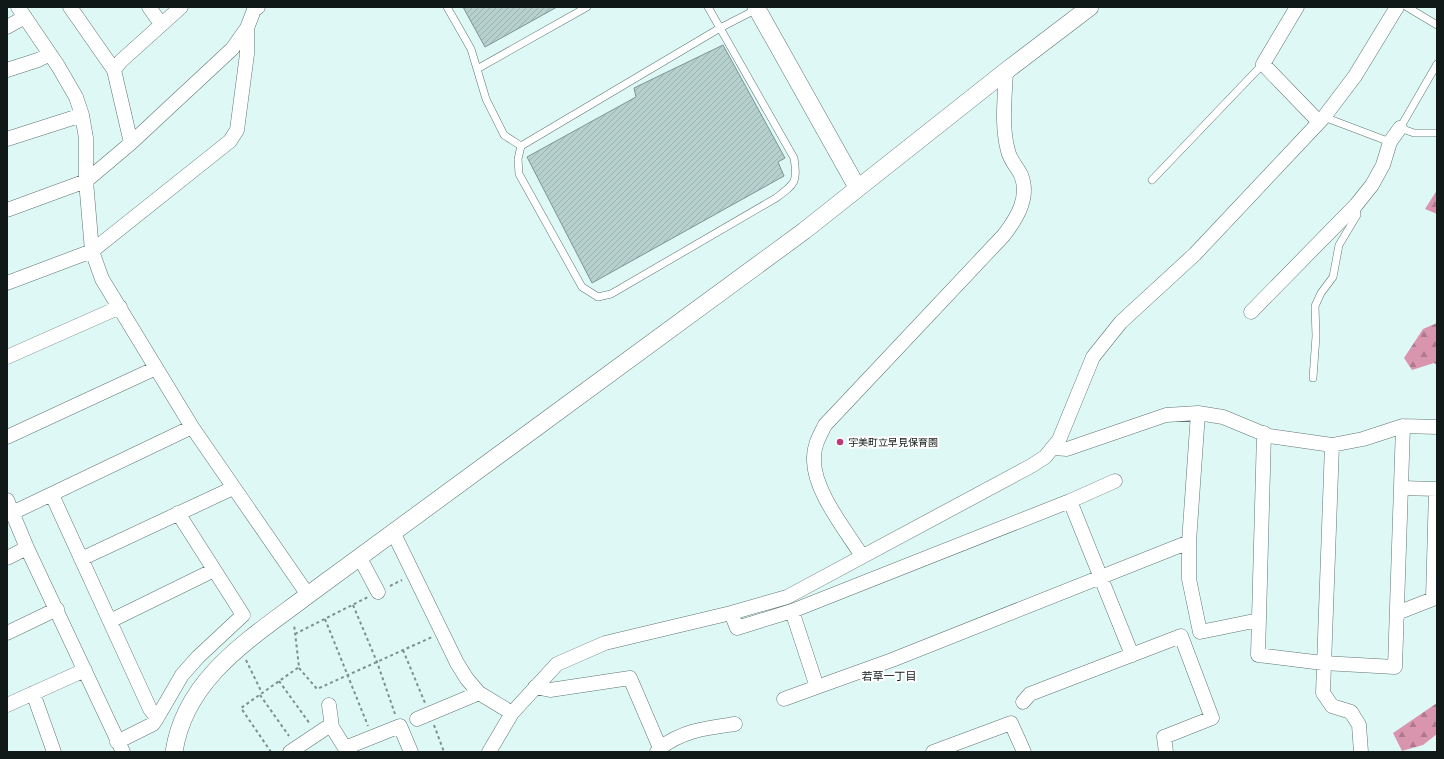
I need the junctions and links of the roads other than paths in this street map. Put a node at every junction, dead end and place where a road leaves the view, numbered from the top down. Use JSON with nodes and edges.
{"nodes":[{"id":1,"x":70,"y":7,"type":"edge"},
{"id":2,"x":149,"y":7,"type":"edge"},
{"id":3,"x":181,"y":7,"type":"edge"},
{"id":4,"x":258,"y":7,"type":"edge"},
{"id":5,"x":447,"y":7,"type":"edge"},
{"id":6,"x":587,"y":7,"type":"edge"},
{"id":7,"x":708,"y":7,"type":"edge"},
{"id":8,"x":1090,"y":7,"type":"edge"},
{"id":9,"x":1297,"y":7,"type":"edge"},
{"id":10,"x":1397,"y":7,"type":"edge"},
{"id":11,"x":1407,"y":7,"type":"edge"},
{"id":12,"x":757,"y":8,"type":"edge"},
{"id":13,"x":21,"y":12,"type":"edge"},
{"id":14,"x":161,"y":24,"type":"junction"},
{"id":15,"x":1437,"y":25,"type":"edge"},
{"id":16,"x":7,"y":27,"type":"edge"},
{"id":17,"x":247,"y":28,"type":"junction"},
{"id":18,"x":720,"y":28,"type":"junction"},
{"id":19,"x":50,"y":54,"type":"junction"},
{"id":20,"x":1263,"y":64,"type":"junction"},
{"id":21,"x":1437,"y":64,"type":"edge"},
{"id":22,"x":477,"y":68,"type":"junction"},
{"id":23,"x":7,"y":70,"type":"edge"},
{"id":24,"x":114,"y":70,"type":"junction"},
{"id":25,"x":1006,"y":71,"type":"junction"},
{"id":26,"x":82,"y":115,"type":"junction"},
{"id":27,"x":1322,"y":120,"type":"junction"},
{"id":28,"x":1400,"y":128,"type":"junction"},
{"id":29,"x":1437,"y":133,"type":"edge"},
{"id":30,"x":7,"y":139,"type":"edge"},
{"id":31,"x":1390,"y":142,"type":"junction"},
{"id":32,"x":131,"y":143,"type":"junction"},
{"id":33,"x":521,"y":146,"type":"junction"},
{"id":34,"x":1152,"y":180,"type":"dead end"},
{"id":35,"x":86,"y":181,"type":"junction"},
{"id":36,"x":857,"y":187,"type":"junction"},
{"id":37,"x":1356,"y":205,"type":"junction"},
{"id":38,"x":7,"y":210,"type":"edge"},
{"id":39,"x":92,"y":251,"type":"junction"},
{"id":40,"x":7,"y":283,"type":"edge"},
{"id":41,"x":120,"y":307,"type":"junction"},
{"id":42,"x":1251,"y":312,"type":"dead end"},
{"id":43,"x":7,"y":357,"type":"edge"},
{"id":44,"x":156,"y":368,"type":"junction"},
{"id":45,"x":1314,"y":378,"type":"dead end"},
{"id":46,"x":1198,"y":413,"type":"junction"},
{"id":47,"x":1403,"y":426,"type":"junction"},
{"id":48,"x":192,"y":427,"type":"junction"},
{"id":49,"x":1437,"y":427,"type":"edge"},
{"id":50,"x":1264,"y":433,"type":"junction"},
{"id":51,"x":7,"y":437,"type":"edge"},
{"id":52,"x":1332,"y":445,"type":"junction"},
{"id":53,"x":1054,"y":448,"type":"junction"},
{"id":54,"x":1115,"y":480,"type":"dead end"},
{"id":55,"x":233,"y":488,"type":"junction"},
{"id":56,"x":1401,"y":488,"type":"junction"},
{"id":57,"x":1437,"y":489,"type":"edge"},
{"id":58,"x":52,"y":495,"type":"junction"},
{"id":59,"x":1070,"y":501,"type":"junction"},
{"id":60,"x":10,"y":507,"type":"edge"},
{"id":61,"x":178,"y":514,"type":"junction"},
{"id":62,"x":394,"y":534,"type":"junction"},
{"id":63,"x":1189,"y":542,"type":"junction"},
{"id":64,"x":27,"y":548,"type":"junction"},
{"id":65,"x":862,"y":556,"type":"junction"},
{"id":66,"x":7,"y":558,"type":"edge"},
{"id":67,"x":360,"y":558,"type":"junction"},
{"id":68,"x":81,"y":559,"type":"junction"},
{"id":69,"x":214,"y":570,"type":"junction"},
{"id":70,"x":1100,"y":577,"type":"junction"},
{"id":71,"x":378,"y":592,"type":"road end"},
{"id":72,"x":308,"y":595,"type":"junction"},
{"id":73,"x":56,"y":610,"type":"junction"},
{"id":74,"x":792,"y":611,"type":"junction"},
{"id":75,"x":731,"y":613,"type":"junction"},
{"id":76,"x":1397,"y":613,"type":"junction"},
{"id":77,"x":1259,"y":620,"type":"junction"},
{"id":78,"x":110,"y":621,"type":"junction"},
{"id":79,"x":7,"y":633,"type":"edge"},
{"id":80,"x":1132,"y":655,"type":"junction"},
{"id":81,"x":1323,"y":663,"type":"junction"},
{"id":82,"x":85,"y":670,"type":"junction"},
{"id":83,"x":535,"y":687,"type":"junction"},
{"id":84,"x":817,"y":687,"type":"junction"},
{"id":85,"x":479,"y":693,"type":"junction"},
{"id":86,"x":33,"y":694,"type":"junction"},
{"id":87,"x":784,"y":699,"type":"dead end"},
{"id":88,"x":1023,"y":702,"type":"dead end"},
{"id":89,"x":7,"y":705,"type":"edge"},
{"id":90,"x":329,"y":705,"type":"dead end"},
{"id":91,"x":512,"y":713,"type":"junction"},
{"id":92,"x":423,"y":717,"type":"road end"},
{"id":93,"x":157,"y":718,"type":"junction"},
{"id":94,"x":735,"y":724,"type":"dead end"},
{"id":95,"x":332,"y":726,"type":"junction"},
{"id":96,"x":120,"y":747,"type":"edge"},
{"id":97,"x":294,"y":750,"type":"edge"},
{"id":98,"x":659,"y":750,"type":"edge"},
{"id":99,"x":54,"y":752,"type":"edge"},
{"id":100,"x":174,"y":752,"type":"edge"},
{"id":101,"x":410,"y":752,"type":"edge"},
{"id":102,"x":489,"y":752,"type":"edge"},
{"id":103,"x":933,"y":752,"type":"edge"},
{"id":104,"x":1024,"y":752,"type":"edge"},
{"id":105,"x":1166,"y":752,"type":"edge"},
{"id":106,"x":1361,"y":752,"type":"edge"}],
"edges":[{"from":1,"to":24,"type":"street"},
{"from":2,"to":14,"type":"street"},
{"from":3,"to":14,"type":"street"},
{"from":4,"to":17,"type":"street"},
{"from":5,"to":22,"type":"lane"},
{"from":6,"to":22,"type":"lane"},
{"from":7,"to":18,"type":"lane"},
{"from":8,"to":25,"type":"street"},
{"from":9,"to":20,"type":"street"},
{"from":10,"to":27,"type":"street"},
{"from":11,"to":15,"type":"lane"},
{"from":12,"to":18,"type":"lane"},
{"from":12,"to":36,"type":"street"},
{"from":13,"to":16,"type":"street"},
{"from":13,"to":19,"type":"street"},
{"from":14,"to":24,"type":"street"},
{"from":17,"to":32,"type":"street"},
{"from":17,"to":39,"type":"street"},
{"from":18,"to":33,"type":"lane"},
{"from":18,"to":33,"type":"lane"},
{"from":19,"to":23,"type":"street"},
{"from":19,"to":26,"type":"street"},
{"from":20,"to":27,"type":"street"},
{"from":20,"to":34,"type":"lane"},
{"from":21,"to":28,"type":"lane"},
{"from":22,"to":33,"type":"lane"},
{"from":24,"to":32,"type":"street"},
{"from":25,"to":36,"type":"street"},
{"from":25,"to":65,"type":"street"},
{"from":26,"to":30,"type":"street"},
{"from":26,"to":35,"type":"street"},
{"from":27,"to":31,"type":"lane"},
{"from":27,"to":53,"type":"street"},
{"from":28,"to":29,"type":"lane"},
{"from":28,"to":31,"type":"street"},
{"from":31,"to":37,"type":"street"},
{"from":32,"to":35,"type":"street"},
{"from":35,"to":38,"type":"street"},
{"from":35,"to":39,"type":"street"},
{"from":36,"to":62,"type":"street"},
{"from":37,"to":42,"type":"street"},
{"from":37,"to":45,"type":"lane"},
{"from":39,"to":40,"type":"street"},
{"from":39,"to":41,"type":"street"},
{"from":41,"to":43,"type":"street"},
{"from":41,"to":44,"type":"street"},
{"from":44,"to":48,"type":"street"},
{"from":44,"to":51,"type":"street"},
{"from":46,"to":50,"type":"street"},
{"from":46,"to":53,"type":"street"},
{"from":46,"to":63,"type":"street"},
{"from":47,"to":49,"type":"street"},
{"from":47,"to":52,"type":"street"},
{"from":47,"to":56,"type":"street"},
{"from":48,"to":55,"type":"street"},
{"from":48,"to":58,"type":"street"},
{"from":50,"to":52,"type":"street"},
{"from":50,"to":77,"type":"street"},
{"from":52,"to":81,"type":"street"},
{"from":53,"to":65,"type":"street"},
{"from":54,"to":59,"type":"street"},
{"from":55,"to":61,"type":"street"},
{"from":55,"to":72,"type":"street"},
{"from":56,"to":57,"type":"street"},
{"from":56,"to":76,"type":"street"},
{"from":57,"to":76,"type":"street"},
{"from":58,"to":60,"type":"street"},
{"from":58,"to":68,"type":"street"},
{"from":59,"to":70,"type":"street"},
{"from":59,"to":74,"type":"street"},
{"from":60,"to":64,"type":"street"},
{"from":61,"to":68,"type":"street"},
{"from":61,"to":69,"type":"street"},
{"from":62,"to":67,"type":"street"},
{"from":62,"to":85,"type":"street"},
{"from":63,"to":70,"type":"street"},
{"from":63,"to":77,"type":"street"},
{"from":64,"to":66,"type":"street"},
{"from":64,"to":73,"type":"street"},
{"from":65,"to":75,"type":"street"},
{"from":67,"to":71,"type":"street"},
{"from":67,"to":72,"type":"street"},
{"from":68,"to":78,"type":"street"},
{"from":69,"to":78,"type":"street"},
{"from":69,"to":93,"type":"street"},
{"from":70,"to":80,"type":"street"},
{"from":70,"to":84,"type":"street"},
{"from":72,"to":100,"type":"street"},
{"from":73,"to":79,"type":"street"},
{"from":73,"to":82,"type":"street"},
{"from":74,"to":75,"type":"street"},
{"from":74,"to":84,"type":"street"},
{"from":75,"to":83,"type":"street"},
{"from":76,"to":81,"type":"street"},
{"from":77,"to":81,"type":"street"},
{"from":78,"to":93,"type":"street"},
{"from":80,"to":88,"type":"street"},
{"from":80,"to":105,"type":"street"},
{"from":81,"to":106,"type":"street"},
{"from":82,"to":86,"type":"street"},
{"from":82,"to":96,"type":"street"},
{"from":83,"to":91,"type":"street"},
{"from":83,"to":98,"type":"street"},
{"from":84,"to":87,"type":"street"},
{"from":85,"to":91,"type":"street"},
{"from":85,"to":92,"type":"street"},
{"from":86,"to":89,"type":"street"},
{"from":86,"to":99,"type":"street"},
{"from":90,"to":95,"type":"street"},
{"from":91,"to":102,"type":"street"},
{"from":93,"to":96,"type":"street"},
{"from":94,"to":98,"type":"street"},
{"from":95,"to":97,"type":"street"},
{"from":95,"to":101,"type":"street"},
{"from":103,"to":104,"type":"street"}]}
